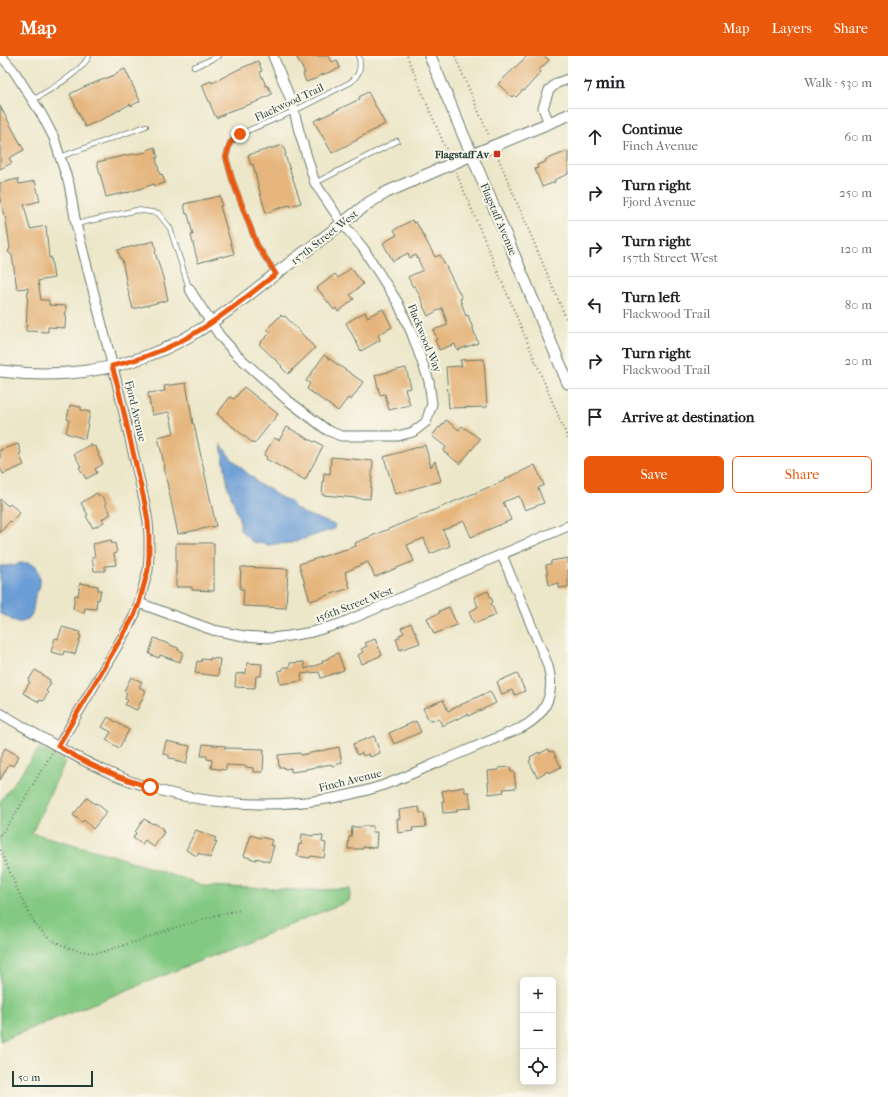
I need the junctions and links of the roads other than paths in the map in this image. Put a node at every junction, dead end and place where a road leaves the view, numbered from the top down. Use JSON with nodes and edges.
{"nodes":[{"id":1,"x":1,"y":56,"type":"edge"},
{"id":2,"x":89,"y":56,"type":"edge"},
{"id":3,"x":219,"y":56,"type":"edge"},
{"id":4,"x":273,"y":56,"type":"edge"},
{"id":5,"x":359,"y":56,"type":"edge"},
{"id":6,"x":430,"y":56,"type":"edge"},
{"id":7,"x":194,"y":67,"type":"dead end"},
{"id":8,"x":568,"y":79,"type":"edge"},
{"id":9,"x":33,"y":100,"type":"junction"},
{"id":10,"x":294,"y":111,"type":"junction"},
{"id":11,"x":568,"y":115,"type":"edge"},
{"id":12,"x":549,"y":123,"type":"junction"},
{"id":13,"x":146,"y":126,"type":"dead end"},
{"id":14,"x":397,"y":141,"type":"dead end"},
{"id":15,"x":472,"y":155,"type":"junction"},
{"id":16,"x":60,"y":157,"type":"junction"},
{"id":17,"x":315,"y":183,"type":"junction"},
{"id":18,"x":342,"y":223,"type":"junction"},
{"id":19,"x":76,"y":224,"type":"junction"},
{"id":20,"x":276,"y":274,"type":"junction"},
{"id":21,"x":189,"y":288,"type":"joint"},
{"id":22,"x":212,"y":323,"type":"junction"},
{"id":23,"x":112,"y":366,"type":"junction"},
{"id":24,"x":0,"y":371,"type":"edge"},
{"id":25,"x":568,"y":383,"type":"edge"},
{"id":26,"x":568,"y":526,"type":"edge"},
{"id":27,"x":502,"y":555,"type":"junction"},
{"id":28,"x":139,"y":603,"type":"junction"},
{"id":29,"x":0,"y":713,"type":"edge"},
{"id":30,"x":55,"y":750,"type":"junction"}],
"edges":[{"from":1,"to":9,"type":"street","name":"Fjord Avenue"},
{"from":2,"to":9,"type":"lane"},
{"from":3,"to":7,"type":"lane"},
{"from":4,"to":10,"type":"street","name":"Flackwood Way"},
{"from":5,"to":10,"type":"lane","name":"Flackwood Trail"},
{"from":6,"to":15,"type":"street","name":"Flagstaff Avenue"},
{"from":8,"to":12,"type":"street"},
{"from":9,"to":16,"type":"street","name":"Fjord Avenue"},
{"from":10,"to":17,"type":"street","name":"Flackwood Way"},
{"from":10,"to":20,"type":"lane","name":"Flackwood Trail"},
{"from":11,"to":12,"type":"street","name":"157th Street West"},
{"from":12,"to":15,"type":"street","name":"157th Street West"},
{"from":13,"to":16,"type":"lane"},
{"from":14,"to":17,"type":"lane"},
{"from":15,"to":18,"type":"street","name":"157th Street West"},
{"from":15,"to":25,"type":"street","name":"Flagstaff Avenue"},
{"from":16,"to":19,"type":"street","name":"Fjord Avenue"},
{"from":17,"to":18,"type":"street","name":"Flackwood Way"},
{"from":18,"to":20,"type":"street","name":"157th Street West"},
{"from":18,"to":22,"type":"street","name":"Flackwood Way"},
{"from":19,"to":21,"type":"lane"},
{"from":19,"to":23,"type":"street","name":"Fjord Avenue"},
{"from":20,"to":22,"type":"street","name":"157th Street West"},
{"from":21,"to":22,"type":"street","name":"Flackwood Way"},
{"from":22,"to":23,"type":"street","name":"157th Street West"},
{"from":23,"to":24,"type":"street","name":"157th Street West"},
{"from":23,"to":28,"type":"street","name":"Fjord Avenue"},
{"from":26,"to":27,"type":"street","name":"156th Street West"},
{"from":27,"to":28,"type":"street","name":"156th Street West"},
{"from":27,"to":30,"type":"street","name":"Finch Avenue"},
{"from":28,"to":30,"type":"street","name":"Fjord Avenue"},
{"from":29,"to":30,"type":"street","name":"Finch Avenue"}]}
